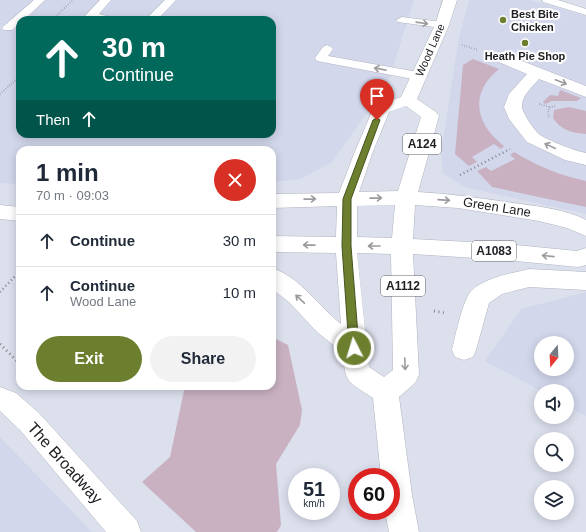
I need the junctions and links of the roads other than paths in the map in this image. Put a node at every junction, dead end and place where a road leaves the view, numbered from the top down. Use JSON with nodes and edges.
{"nodes":[{"id":1,"x":40,"y":0,"type":"edge"},
{"id":2,"x":106,"y":0,"type":"edge"},
{"id":3,"x":171,"y":0,"type":"edge"},
{"id":4,"x":450,"y":0,"type":"edge"},
{"id":5,"x":547,"y":0,"type":"edge"},
{"id":6,"x":586,"y":12,"type":"edge"},
{"id":7,"x":19,"y":16,"type":"edge"},
{"id":8,"x":91,"y":16,"type":"edge"},
{"id":9,"x":155,"y":16,"type":"edge"},
{"id":10,"x":16,"y":18,"type":"edge"},
{"id":11,"x":402,"y":20,"type":"dead end"},
{"id":12,"x":442,"y":25,"type":"junction"},
{"id":13,"x":4,"y":27,"type":"edge"},
{"id":14,"x":16,"y":30,"type":"edge"},
{"id":15,"x":327,"y":49,"type":"dead end"},
{"id":16,"x":499,"y":57,"type":"dead end"},
{"id":17,"x":536,"y":73,"type":"junction"},
{"id":18,"x":418,"y":76,"type":"junction"},
{"id":19,"x":586,"y":92,"type":"edge"},
{"id":20,"x":408,"y":100,"type":"junction"},
{"id":21,"x":586,"y":159,"type":"edge"},
{"id":22,"x":406,"y":198,"type":"junction"},
{"id":23,"x":347,"y":199,"type":"junction"},
{"id":24,"x":276,"y":201,"type":"edge"},
{"id":25,"x":0,"y":212,"type":"edge"},
{"id":26,"x":16,"y":214,"type":"edge"},
{"id":27,"x":586,"y":229,"type":"edge"},
{"id":28,"x":276,"y":244,"type":"edge"},
{"id":29,"x":346,"y":246,"type":"junction"},
{"id":30,"x":402,"y":246,"type":"junction"},
{"id":31,"x":586,"y":256,"type":"edge"},
{"id":32,"x":276,"y":280,"type":"edge"},
{"id":33,"x":586,"y":281,"type":"edge"},
{"id":34,"x":354,"y":348,"type":"junction"},
{"id":35,"x":464,"y":350,"type":"dead end"},
{"id":36,"x":385,"y":392,"type":"junction"},
{"id":37,"x":0,"y":398,"type":"edge"},
{"id":38,"x":126,"y":532,"type":"edge"},
{"id":39,"x":404,"y":532,"type":"edge"}],
"edges":[{"from":1,"to":7,"type":"lane"},
{"from":2,"to":8,"type":"lane"},
{"from":3,"to":9,"type":"lane"},
{"from":4,"to":12,"type":"main road","name":"Wood Lane"},
{"from":5,"to":6,"type":"lane"},
{"from":10,"to":13,"type":"lane"},
{"from":11,"to":12,"type":"lane","one_way":true},
{"from":12,"to":18,"type":"main road","name":"Wood Lane"},
{"from":13,"to":14,"type":"lane"},
{"from":18,"to":15,"type":"lane","one_way":true},
{"from":16,"to":17,"type":"main road"},
{"from":17,"to":19,"type":"main road","one_way":true},
{"from":21,"to":17,"type":"main road","one_way":true},
{"from":18,"to":20,"type":"main road","name":"Wood Lane"},
{"from":20,"to":22,"type":"main road","number":"A124"},
{"from":20,"to":23,"type":"main road"},
{"from":23,"to":22,"type":"main road","name":"Green Lane","one_way":true},
{"from":22,"to":27,"type":"main road","name":"Green Lane","one_way":true},
{"from":22,"to":30,"type":"main road"},
{"from":24,"to":23,"type":"main road","one_way":true},
{"from":23,"to":29,"type":"main road"},
{"from":25,"to":26,"type":"main road"},
{"from":29,"to":28,"type":"main road","one_way":true},
{"from":30,"to":29,"type":"main road","one_way":true},
{"from":29,"to":34,"type":"main road"},
{"from":31,"to":30,"type":"main road","number":"A1083","one_way":true},
{"from":30,"to":36,"type":"main road","number":"A1112","one_way":true},
{"from":34,"to":32,"type":"main road","one_way":true},
{"from":33,"to":35,"type":"main road"},
{"from":34,"to":36,"type":"main road"},
{"from":36,"to":39,"type":"main road"},
{"from":37,"to":38,"type":"main road","name":"The Broadway"}]}
